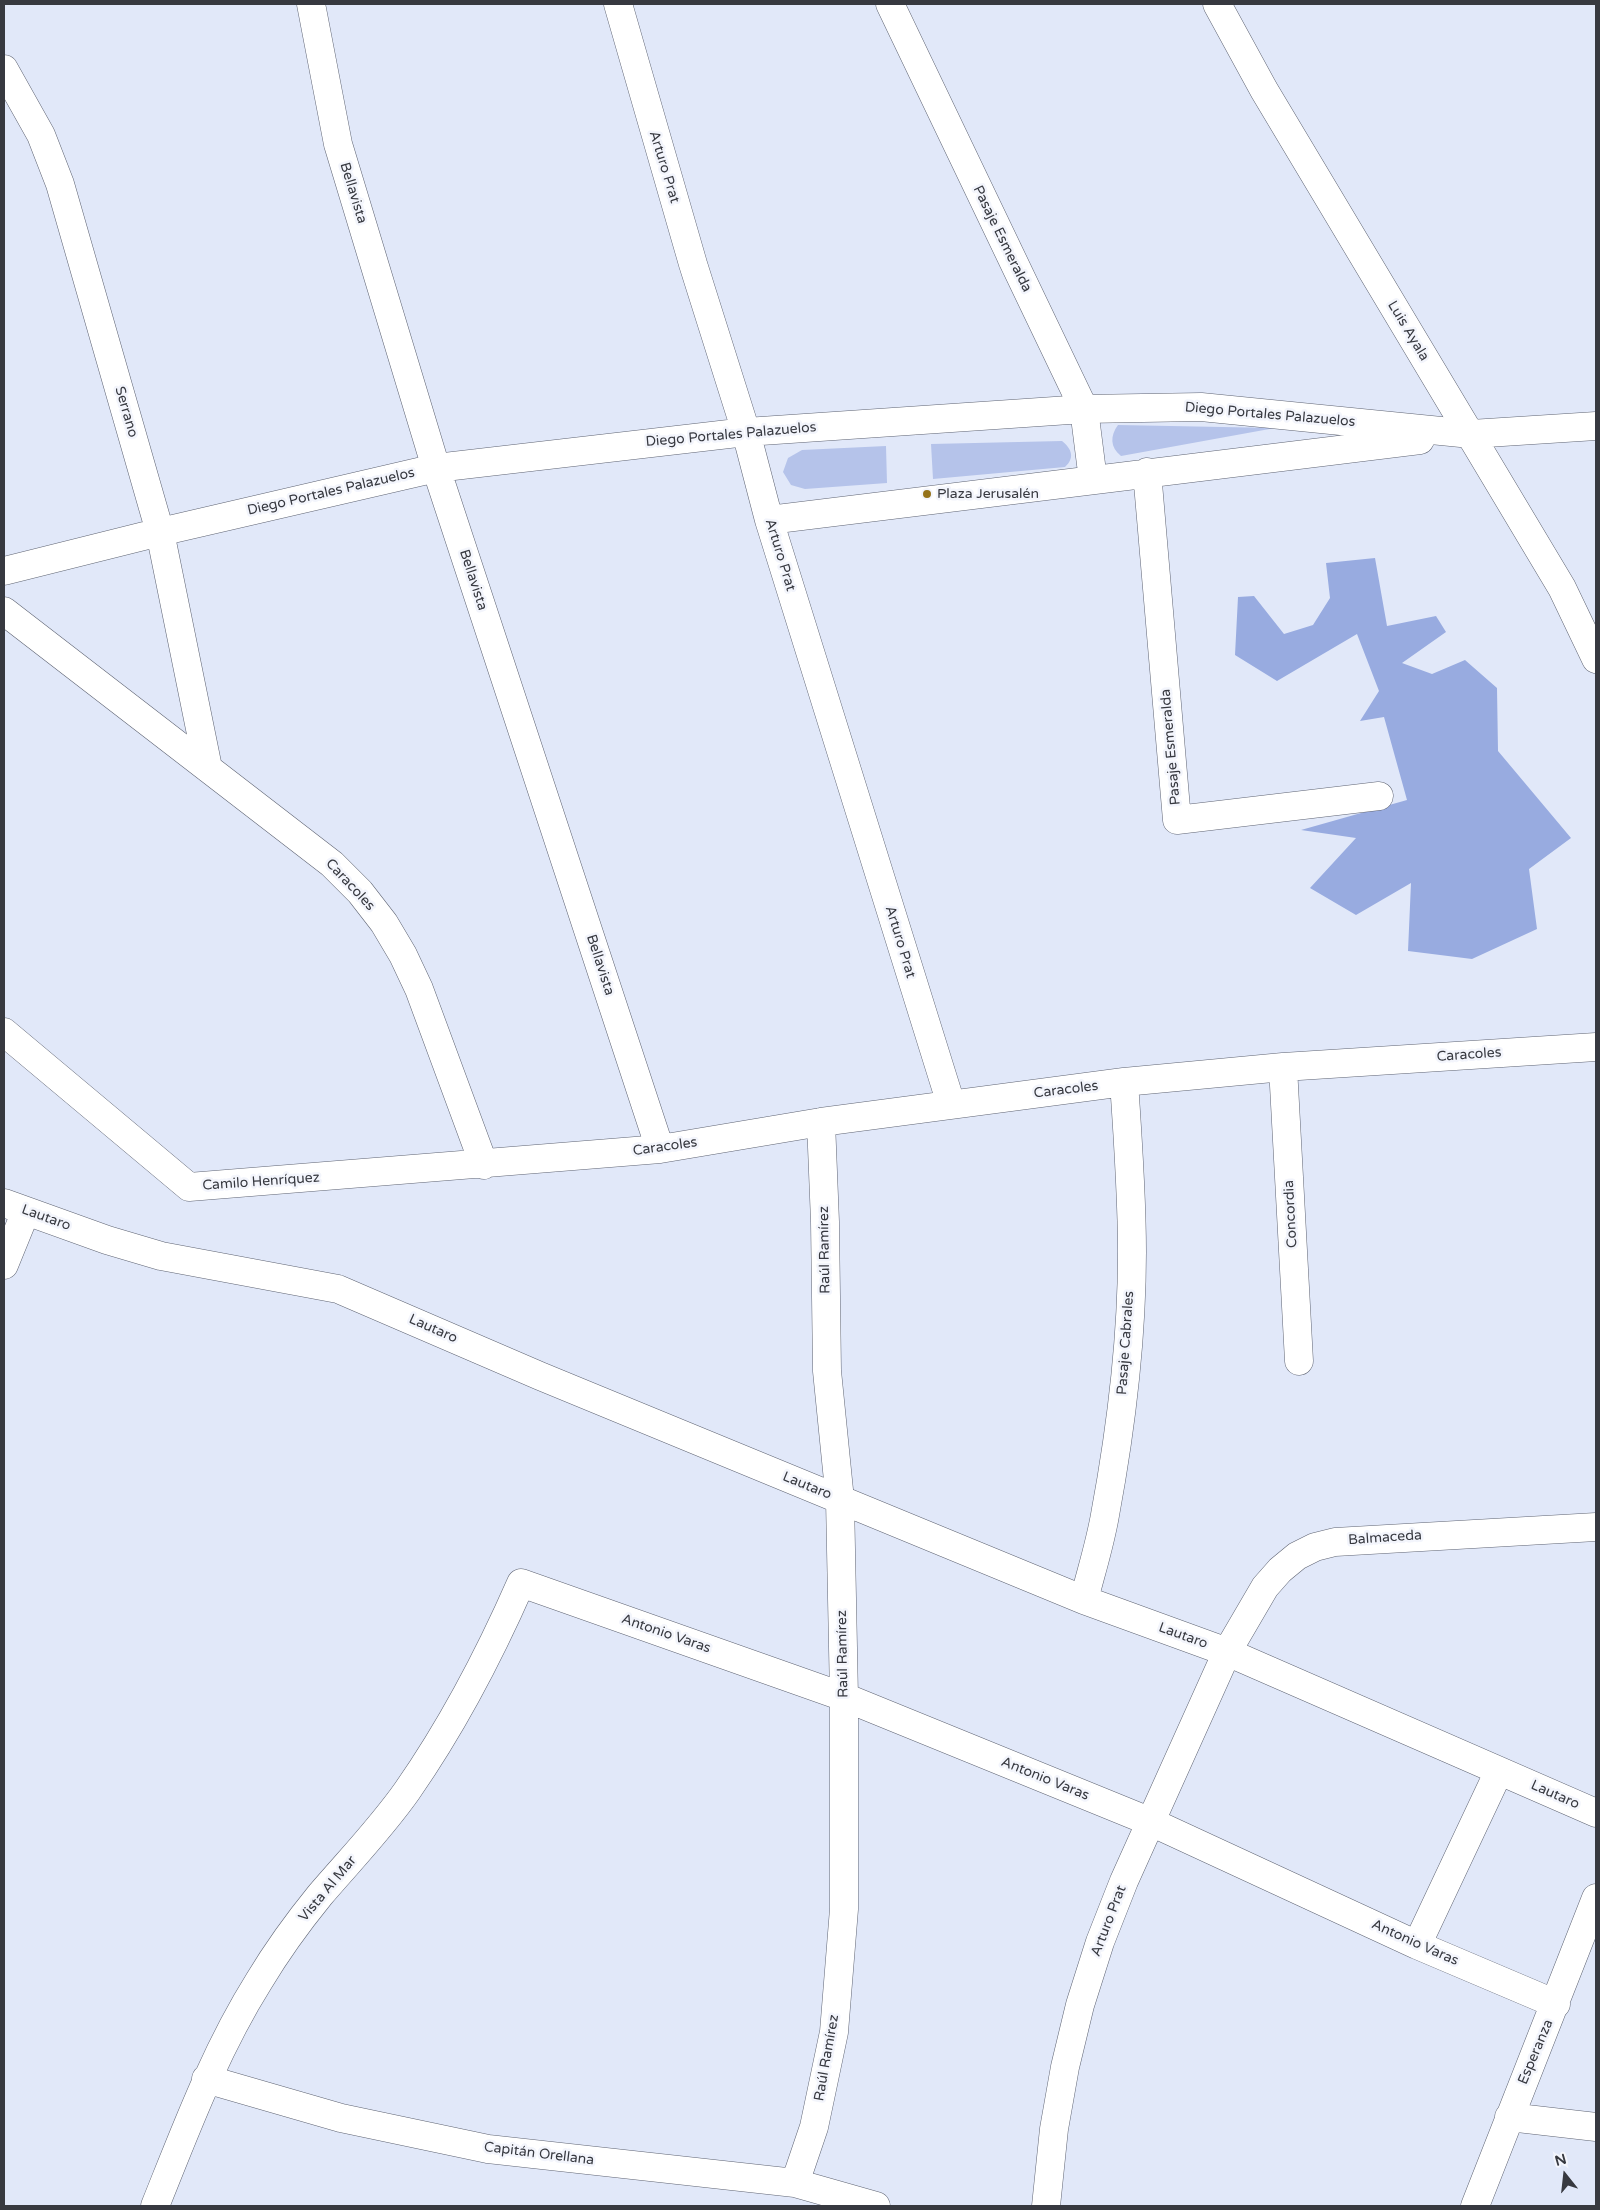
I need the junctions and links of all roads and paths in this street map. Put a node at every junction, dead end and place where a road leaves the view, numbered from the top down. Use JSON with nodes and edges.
{"nodes":[{"id":1,"x":311,"y":4,"type":"edge"},
{"id":2,"x":618,"y":4,"type":"edge"},
{"id":3,"x":890,"y":4,"type":"edge"},
{"id":4,"x":1217,"y":4,"type":"edge"},
{"id":5,"x":4,"y":70,"type":"edge"},
{"id":6,"x":1084,"y":409,"type":"junction"},
{"id":7,"x":1596,"y":426,"type":"edge"},
{"id":8,"x":746,"y":432,"type":"junction"},
{"id":9,"x":1471,"y":434,"type":"junction"},
{"id":10,"x":436,"y":468,"type":"junction"},
{"id":11,"x":1147,"y":472,"type":"junction"},
{"id":12,"x":1093,"y":480,"type":"junction"},
{"id":13,"x":768,"y":520,"type":"junction"},
{"id":14,"x":160,"y":532,"type":"junction"},
{"id":15,"x":4,"y":571,"type":"edge"},
{"id":16,"x":4,"y":611,"type":"edge"},
{"id":17,"x":1596,"y":659,"type":"edge"},
{"id":18,"x":208,"y":768,"type":"junction"},
{"id":19,"x":1379,"y":796,"type":"dead end"},
{"id":20,"x":4,"y":1032,"type":"edge"},
{"id":21,"x":1596,"y":1046,"type":"edge"},
{"id":22,"x":1284,"y":1067,"type":"junction"},
{"id":23,"x":1124,"y":1082,"type":"junction"},
{"id":24,"x":951,"y":1104,"type":"junction"},
{"id":25,"x":821,"y":1122,"type":"junction"},
{"id":26,"x":660,"y":1149,"type":"junction"},
{"id":27,"x":484,"y":1164,"type":"junction"},
{"id":28,"x":15,"y":1207,"type":"edge"},
{"id":29,"x":4,"y":1265,"type":"edge"},
{"id":30,"x":1299,"y":1361,"type":"dead end"},
{"id":31,"x":840,"y":1500,"type":"junction"},
{"id":32,"x":1596,"y":1527,"type":"edge"},
{"id":33,"x":521,"y":1583,"type":"joint"},
{"id":34,"x":1084,"y":1600,"type":"junction"},
{"id":35,"x":1227,"y":1652,"type":"junction"},
{"id":36,"x":844,"y":1697,"type":"junction"},
{"id":37,"x":1499,"y":1771,"type":"junction"},
{"id":38,"x":1596,"y":1813,"type":"edge"},
{"id":39,"x":1151,"y":1822,"type":"junction"},
{"id":40,"x":1596,"y":1898,"type":"edge"},
{"id":41,"x":1417,"y":1945,"type":"junction"},
{"id":42,"x":1556,"y":2004,"type":"junction"},
{"id":43,"x":206,"y":2079,"type":"junction"},
{"id":44,"x":1509,"y":2117,"type":"junction"},
{"id":45,"x":1596,"y":2127,"type":"edge"},
{"id":46,"x":795,"y":2182,"type":"junction"},
{"id":47,"x":155,"y":2206,"type":"edge"},
{"id":48,"x":876,"y":2206,"type":"edge"},
{"id":49,"x":1046,"y":2206,"type":"edge"},
{"id":50,"x":1475,"y":2206,"type":"edge"}],
"edges":[{"from":1,"to":10,"type":"street","name":"Bellavista"},
{"from":2,"to":8,"type":"street","name":"Arturo Prat"},
{"from":3,"to":6,"type":"street","name":"Pasaje Esmeralda"},
{"from":4,"to":9,"type":"street","name":"Luis Ayala"},
{"from":5,"to":14,"type":"street","name":"Serrano"},
{"from":6,"to":8,"type":"street","name":"Diego Portales Palazuelos"},
{"from":6,"to":9,"type":"street","name":"Diego Portales Palazuelos"},
{"from":6,"to":12,"type":"street","name":"Pasaje Esmeralda"},
{"from":7,"to":9,"type":"street","name":"Diego Portales Palazuelos"},
{"from":8,"to":10,"type":"street","name":"Diego Portales Palazuelos"},
{"from":8,"to":13,"type":"street","name":"Arturo Prat"},
{"from":9,"to":11,"type":"street","name":"Diego Portales Palazuelos"},
{"from":9,"to":17,"type":"street","name":"Luis Ayala"},
{"from":10,"to":14,"type":"street","name":"Diego Portales Palazuelos"},
{"from":10,"to":26,"type":"street","name":"Bellavista"},
{"from":11,"to":12,"type":"street","name":"Diego Portales Palazuelos"},
{"from":11,"to":19,"type":"street","name":"Pasaje Esmeralda"},
{"from":12,"to":13,"type":"street","name":"Diego Portales Palazuelos"},
{"from":13,"to":24,"type":"street","name":"Arturo Prat"},
{"from":14,"to":15,"type":"street","name":"Diego Portales Palazuelos"},
{"from":14,"to":18,"type":"street","name":"Serrano"},
{"from":16,"to":18,"type":"street","name":"Caracoles"},
{"from":18,"to":27,"type":"street","name":"Caracoles"},
{"from":20,"to":27,"type":"street","name":"Camilo Henríquez"},
{"from":21,"to":22,"type":"street","name":"Caracoles"},
{"from":22,"to":23,"type":"street","name":"Caracoles"},
{"from":22,"to":30,"type":"street","name":"Concordia"},
{"from":23,"to":24,"type":"street","name":"Caracoles"},
{"from":23,"to":34,"type":"street","name":"Pasaje Cabrales"},
{"from":24,"to":25,"type":"street","name":"Caracoles"},
{"from":25,"to":26,"type":"street","name":"Caracoles"},
{"from":25,"to":31,"type":"street","name":"Raúl Ramírez"},
{"from":26,"to":27,"type":"street","name":"Caracoles"},
{"from":28,"to":29,"type":"street"},
{"from":28,"to":31,"type":"street","name":"Lautaro"},
{"from":31,"to":34,"type":"street","name":"Lautaro"},
{"from":31,"to":36,"type":"street","name":"Raúl Ramírez"},
{"from":32,"to":35,"type":"street","name":"Balmaceda"},
{"from":33,"to":36,"type":"street","name":"Antonio Varas"},
{"from":33,"to":43,"type":"street","name":"Vista Al Mar"},
{"from":34,"to":35,"type":"street","name":"Lautaro"},
{"from":35,"to":37,"type":"street","name":"Lautaro"},
{"from":35,"to":39,"type":"street","name":"Arturo Prat"},
{"from":36,"to":39,"type":"street","name":"Antonio Varas"},
{"from":36,"to":46,"type":"street","name":"Raúl Ramírez"},
{"from":37,"to":38,"type":"street","name":"Lautaro"},
{"from":37,"to":41,"type":"street"},
{"from":39,"to":41,"type":"street","name":"Antonio Varas"},
{"from":39,"to":49,"type":"street","name":"Arturo Prat"},
{"from":40,"to":42,"type":"street","name":"Esperanza"},
{"from":41,"to":42,"type":"street","name":"Antonio Varas"},
{"from":42,"to":44,"type":"street","name":"Esperanza"},
{"from":43,"to":46,"type":"street","name":"Capitán Orellana"},
{"from":43,"to":47,"type":"street","name":"Vista Al Mar"},
{"from":44,"to":45,"type":"street"},
{"from":44,"to":50,"type":"street","name":"Esperanza"},
{"from":46,"to":48,"type":"street","name":"Capitán Orellana"}]}
